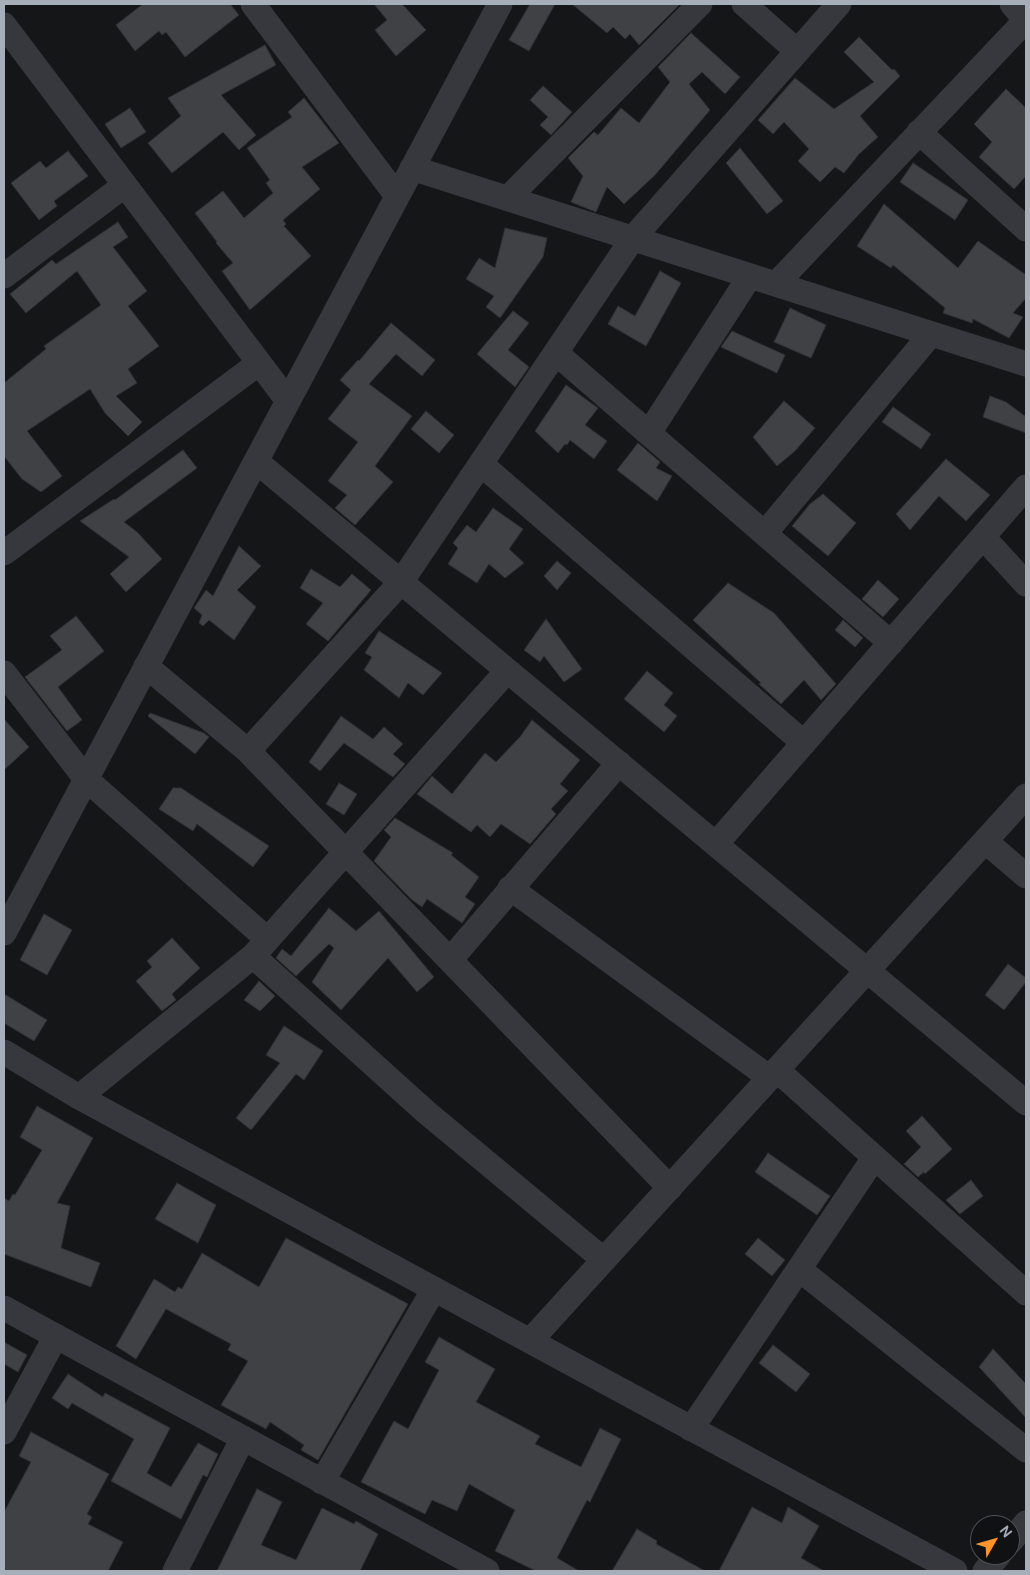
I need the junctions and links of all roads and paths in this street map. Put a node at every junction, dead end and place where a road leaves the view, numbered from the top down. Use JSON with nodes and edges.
{"nodes":[{"id":1,"x":253,"y":4,"type":"edge"},
{"id":2,"x":500,"y":4,"type":"edge"},
{"id":3,"x":700,"y":4,"type":"edge"},
{"id":4,"x":744,"y":4,"type":"edge"},
{"id":5,"x":839,"y":4,"type":"edge"},
{"id":6,"x":1012,"y":4,"type":"edge"},
{"id":7,"x":1026,"y":20,"type":"edge"},
{"id":8,"x":4,"y":25,"type":"edge"},
{"id":9,"x":797,"y":52,"type":"junction"},
{"id":10,"x":919,"y":132,"type":"junction"},
{"id":11,"x":412,"y":168,"type":"junction"},
{"id":12,"x":125,"y":186,"type":"junction"},
{"id":13,"x":397,"y":196,"type":"junction"},
{"id":14,"x":508,"y":198,"type":"junction"},
{"id":15,"x":1026,"y":229,"type":"edge"},
{"id":16,"x":633,"y":238,"type":"junction"},
{"id":17,"x":4,"y":276,"type":"edge"},
{"id":18,"x":750,"y":276,"type":"junction"},
{"id":19,"x":776,"y":284,"type":"junction"},
{"id":20,"x":931,"y":334,"type":"junction"},
{"id":21,"x":556,"y":353,"type":"junction"},
{"id":22,"x":259,"y":363,"type":"junction"},
{"id":23,"x":1026,"y":364,"type":"edge"},
{"id":24,"x":288,"y":401,"type":"junction"},
{"id":25,"x":649,"y":433,"type":"junction"},
{"id":26,"x":256,"y":461,"type":"junction"},
{"id":27,"x":481,"y":464,"type":"junction"},
{"id":28,"x":1026,"y":487,"type":"edge"},
{"id":29,"x":765,"y":534,"type":"junction"},
{"id":30,"x":983,"y":537,"type":"junction"},
{"id":31,"x":4,"y":553,"type":"edge"},
{"id":32,"x":401,"y":582,"type":"junction"},
{"id":33,"x":1026,"y":584,"type":"edge"},
{"id":34,"x":891,"y":643,"type":"junction"},
{"id":35,"x":146,"y":666,"type":"junction"},
{"id":36,"x":507,"y":671,"type":"junction"},
{"id":37,"x":4,"y":672,"type":"edge"},
{"id":38,"x":804,"y":743,"type":"junction"},
{"id":39,"x":248,"y":751,"type":"junction"},
{"id":40,"x":618,"y":763,"type":"junction"},
{"id":41,"x":86,"y":779,"type":"junction"},
{"id":42,"x":1026,"y":796,"type":"edge"},
{"id":43,"x":985,"y":841,"type":"junction"},
{"id":44,"x":716,"y":844,"type":"junction"},
{"id":45,"x":346,"y":852,"type":"junction"},
{"id":46,"x":1026,"y":876,"type":"edge"},
{"id":47,"x":510,"y":888,"type":"junction"},
{"id":48,"x":4,"y":933,"type":"edge"},
{"id":49,"x":260,"y":947,"type":"junction"},
{"id":50,"x":450,"y":960,"type":"junction"},
{"id":51,"x":867,"y":971,"type":"junction"},
{"id":52,"x":4,"y":1052,"type":"edge"},
{"id":53,"x":773,"y":1074,"type":"junction"},
{"id":54,"x":78,"y":1097,"type":"junction"},
{"id":55,"x":1026,"y":1103,"type":"edge"},
{"id":56,"x":874,"y":1158,"type":"junction"},
{"id":57,"x":670,"y":1188,"type":"junction"},
{"id":58,"x":604,"y":1260,"type":"junction"},
{"id":59,"x":799,"y":1269,"type":"junction"},
{"id":60,"x":434,"y":1289,"type":"junction"},
{"id":61,"x":1026,"y":1293,"type":"edge"},
{"id":62,"x":4,"y":1308,"type":"edge"},
{"id":63,"x":56,"y":1336,"type":"junction"},
{"id":64,"x":530,"y":1341,"type":"junction"},
{"id":65,"x":691,"y":1429,"type":"junction"},
{"id":66,"x":4,"y":1432,"type":"edge"},
{"id":67,"x":243,"y":1438,"type":"junction"},
{"id":68,"x":1026,"y":1450,"type":"edge"},
{"id":69,"x":322,"y":1482,"type":"junction"},
{"id":70,"x":448,"y":1562,"type":"edge"},
{"id":71,"x":175,"y":1571,"type":"edge"},
{"id":72,"x":487,"y":1571,"type":"edge"},
{"id":73,"x":955,"y":1571,"type":"edge"}],
"edges":[{"from":1,"to":13,"type":"street"},
{"from":2,"to":11,"type":"street"},
{"from":3,"to":14,"type":"street"},
{"from":4,"to":9,"type":"street"},
{"from":5,"to":9,"type":"street"},
{"from":6,"to":7,"type":"street"},
{"from":7,"to":10,"type":"street"},
{"from":8,"to":12,"type":"street"},
{"from":9,"to":16,"type":"street"},
{"from":10,"to":15,"type":"street"},
{"from":10,"to":19,"type":"street"},
{"from":11,"to":13,"type":"street"},
{"from":11,"to":14,"type":"street"},
{"from":12,"to":17,"type":"street"},
{"from":12,"to":22,"type":"street"},
{"from":13,"to":24,"type":"street"},
{"from":14,"to":16,"type":"street"},
{"from":16,"to":18,"type":"street"},
{"from":16,"to":21,"type":"street"},
{"from":18,"to":19,"type":"street"},
{"from":18,"to":25,"type":"street"},
{"from":19,"to":20,"type":"street"},
{"from":20,"to":23,"type":"street"},
{"from":20,"to":29,"type":"street"},
{"from":21,"to":25,"type":"street"},
{"from":21,"to":27,"type":"street"},
{"from":22,"to":24,"type":"street"},
{"from":22,"to":31,"type":"street"},
{"from":24,"to":26,"type":"street"},
{"from":25,"to":29,"type":"street"},
{"from":26,"to":32,"type":"street"},
{"from":26,"to":35,"type":"street"},
{"from":27,"to":32,"type":"street"},
{"from":27,"to":38,"type":"street"},
{"from":28,"to":30,"type":"street"},
{"from":29,"to":34,"type":"street"},
{"from":30,"to":33,"type":"street"},
{"from":30,"to":34,"type":"street"},
{"from":32,"to":36,"type":"street"},
{"from":32,"to":39,"type":"street"},
{"from":34,"to":38,"type":"street"},
{"from":35,"to":39,"type":"street"},
{"from":35,"to":41,"type":"street"},
{"from":36,"to":40,"type":"street"},
{"from":36,"to":45,"type":"street"},
{"from":37,"to":41,"type":"street"},
{"from":38,"to":44,"type":"street"},
{"from":39,"to":45,"type":"street"},
{"from":40,"to":44,"type":"street"},
{"from":40,"to":47,"type":"street"},
{"from":41,"to":48,"type":"street"},
{"from":41,"to":49,"type":"street"},
{"from":42,"to":43,"type":"street"},
{"from":43,"to":46,"type":"street"},
{"from":43,"to":51,"type":"street"},
{"from":44,"to":51,"type":"street"},
{"from":45,"to":49,"type":"street"},
{"from":45,"to":50,"type":"street"},
{"from":47,"to":50,"type":"street"},
{"from":47,"to":53,"type":"street"},
{"from":49,"to":54,"type":"street"},
{"from":49,"to":58,"type":"street"},
{"from":50,"to":57,"type":"street"},
{"from":51,"to":53,"type":"street"},
{"from":51,"to":55,"type":"street"},
{"from":52,"to":54,"type":"street"},
{"from":53,"to":56,"type":"street"},
{"from":53,"to":57,"type":"street"},
{"from":54,"to":60,"type":"street"},
{"from":56,"to":59,"type":"street"},
{"from":56,"to":61,"type":"street"},
{"from":57,"to":58,"type":"street"},
{"from":58,"to":64,"type":"street"},
{"from":59,"to":65,"type":"street"},
{"from":59,"to":68,"type":"street"},
{"from":60,"to":64,"type":"street"},
{"from":60,"to":69,"type":"street"},
{"from":62,"to":63,"type":"street"},
{"from":63,"to":66,"type":"street"},
{"from":63,"to":67,"type":"street"},
{"from":64,"to":65,"type":"street"},
{"from":65,"to":73,"type":"street"},
{"from":67,"to":69,"type":"street"},
{"from":67,"to":71,"type":"street"},
{"from":69,"to":70,"type":"street"},
{"from":70,"to":72,"type":"street"}]}
